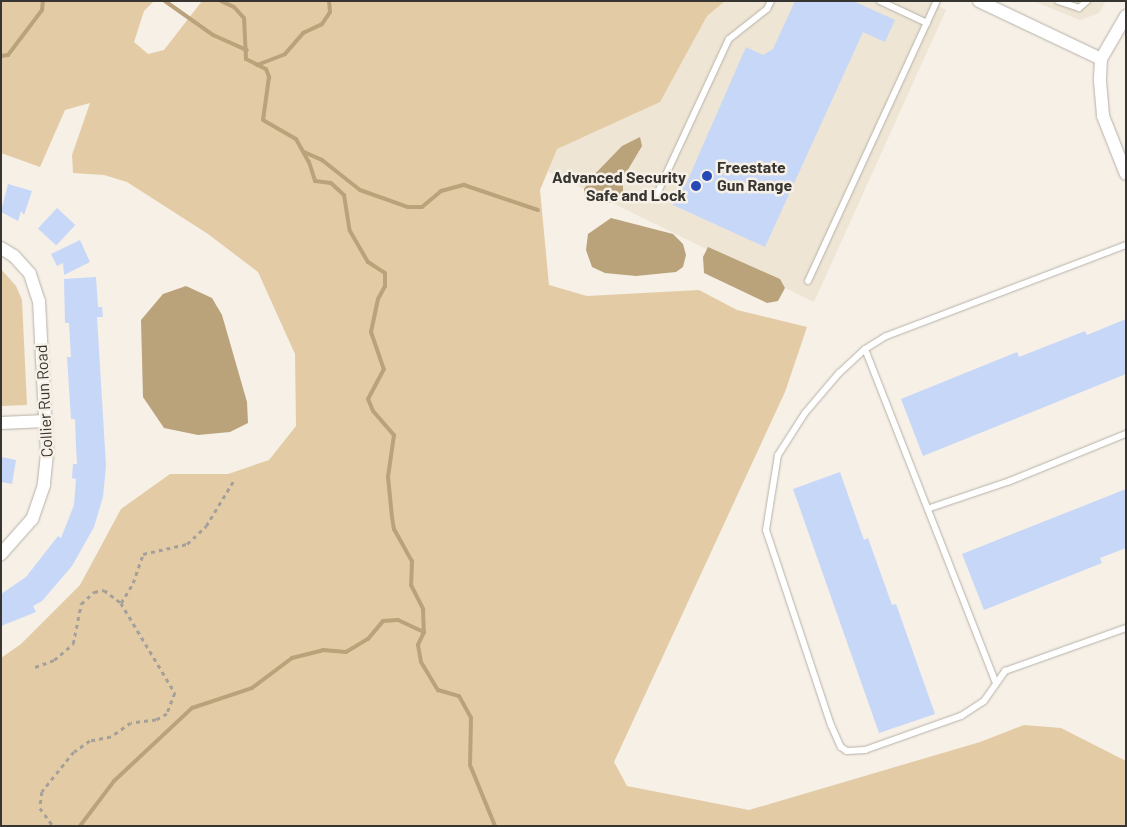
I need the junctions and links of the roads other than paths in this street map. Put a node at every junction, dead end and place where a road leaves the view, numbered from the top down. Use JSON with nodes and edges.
{"nodes":[{"id":1,"x":771,"y":1,"type":"edge"},
{"id":2,"x":880,"y":1,"type":"edge"},
{"id":3,"x":937,"y":1,"type":"edge"},
{"id":4,"x":979,"y":1,"type":"edge"},
{"id":5,"x":1058,"y":1,"type":"edge"},
{"id":6,"x":1086,"y":1,"type":"edge"},
{"id":7,"x":1126,"y":16,"type":"edge"},
{"id":8,"x":927,"y":23,"type":"junction"},
{"id":9,"x":1101,"y":59,"type":"junction"},
{"id":10,"x":1126,"y":174,"type":"edge"},
{"id":11,"x":656,"y":196,"type":"dead end"},
{"id":12,"x":1126,"y":245,"type":"edge"},
{"id":13,"x":1,"y":248,"type":"edge"},
{"id":14,"x":808,"y":280,"type":"dead end"},
{"id":15,"x":865,"y":349,"type":"junction"},
{"id":16,"x":46,"y":421,"type":"junction"},
{"id":17,"x":1,"y":423,"type":"edge"},
{"id":18,"x":1126,"y":434,"type":"edge"},
{"id":19,"x":930,"y":508,"type":"junction"},
{"id":20,"x":1,"y":554,"type":"edge"},
{"id":21,"x":1126,"y":628,"type":"edge"},
{"id":22,"x":996,"y":683,"type":"junction"}],
"edges":[{"from":1,"to":11,"type":"lane"},
{"from":2,"to":8,"type":"lane"},
{"from":3,"to":8,"type":"lane"},
{"from":4,"to":9,"type":"street"},
{"from":5,"to":6,"type":"lane"},
{"from":7,"to":9,"type":"street"},
{"from":8,"to":14,"type":"lane"},
{"from":9,"to":10,"type":"street"},
{"from":12,"to":15,"type":"lane"},
{"from":13,"to":16,"type":"street","name":"Collier Run Road"},
{"from":15,"to":19,"type":"lane"},
{"from":15,"to":22,"type":"lane"},
{"from":16,"to":17,"type":"street"},
{"from":16,"to":20,"type":"street","name":"Collier Run Road"},
{"from":18,"to":19,"type":"lane"},
{"from":19,"to":22,"type":"lane"},
{"from":21,"to":22,"type":"lane"}]}
